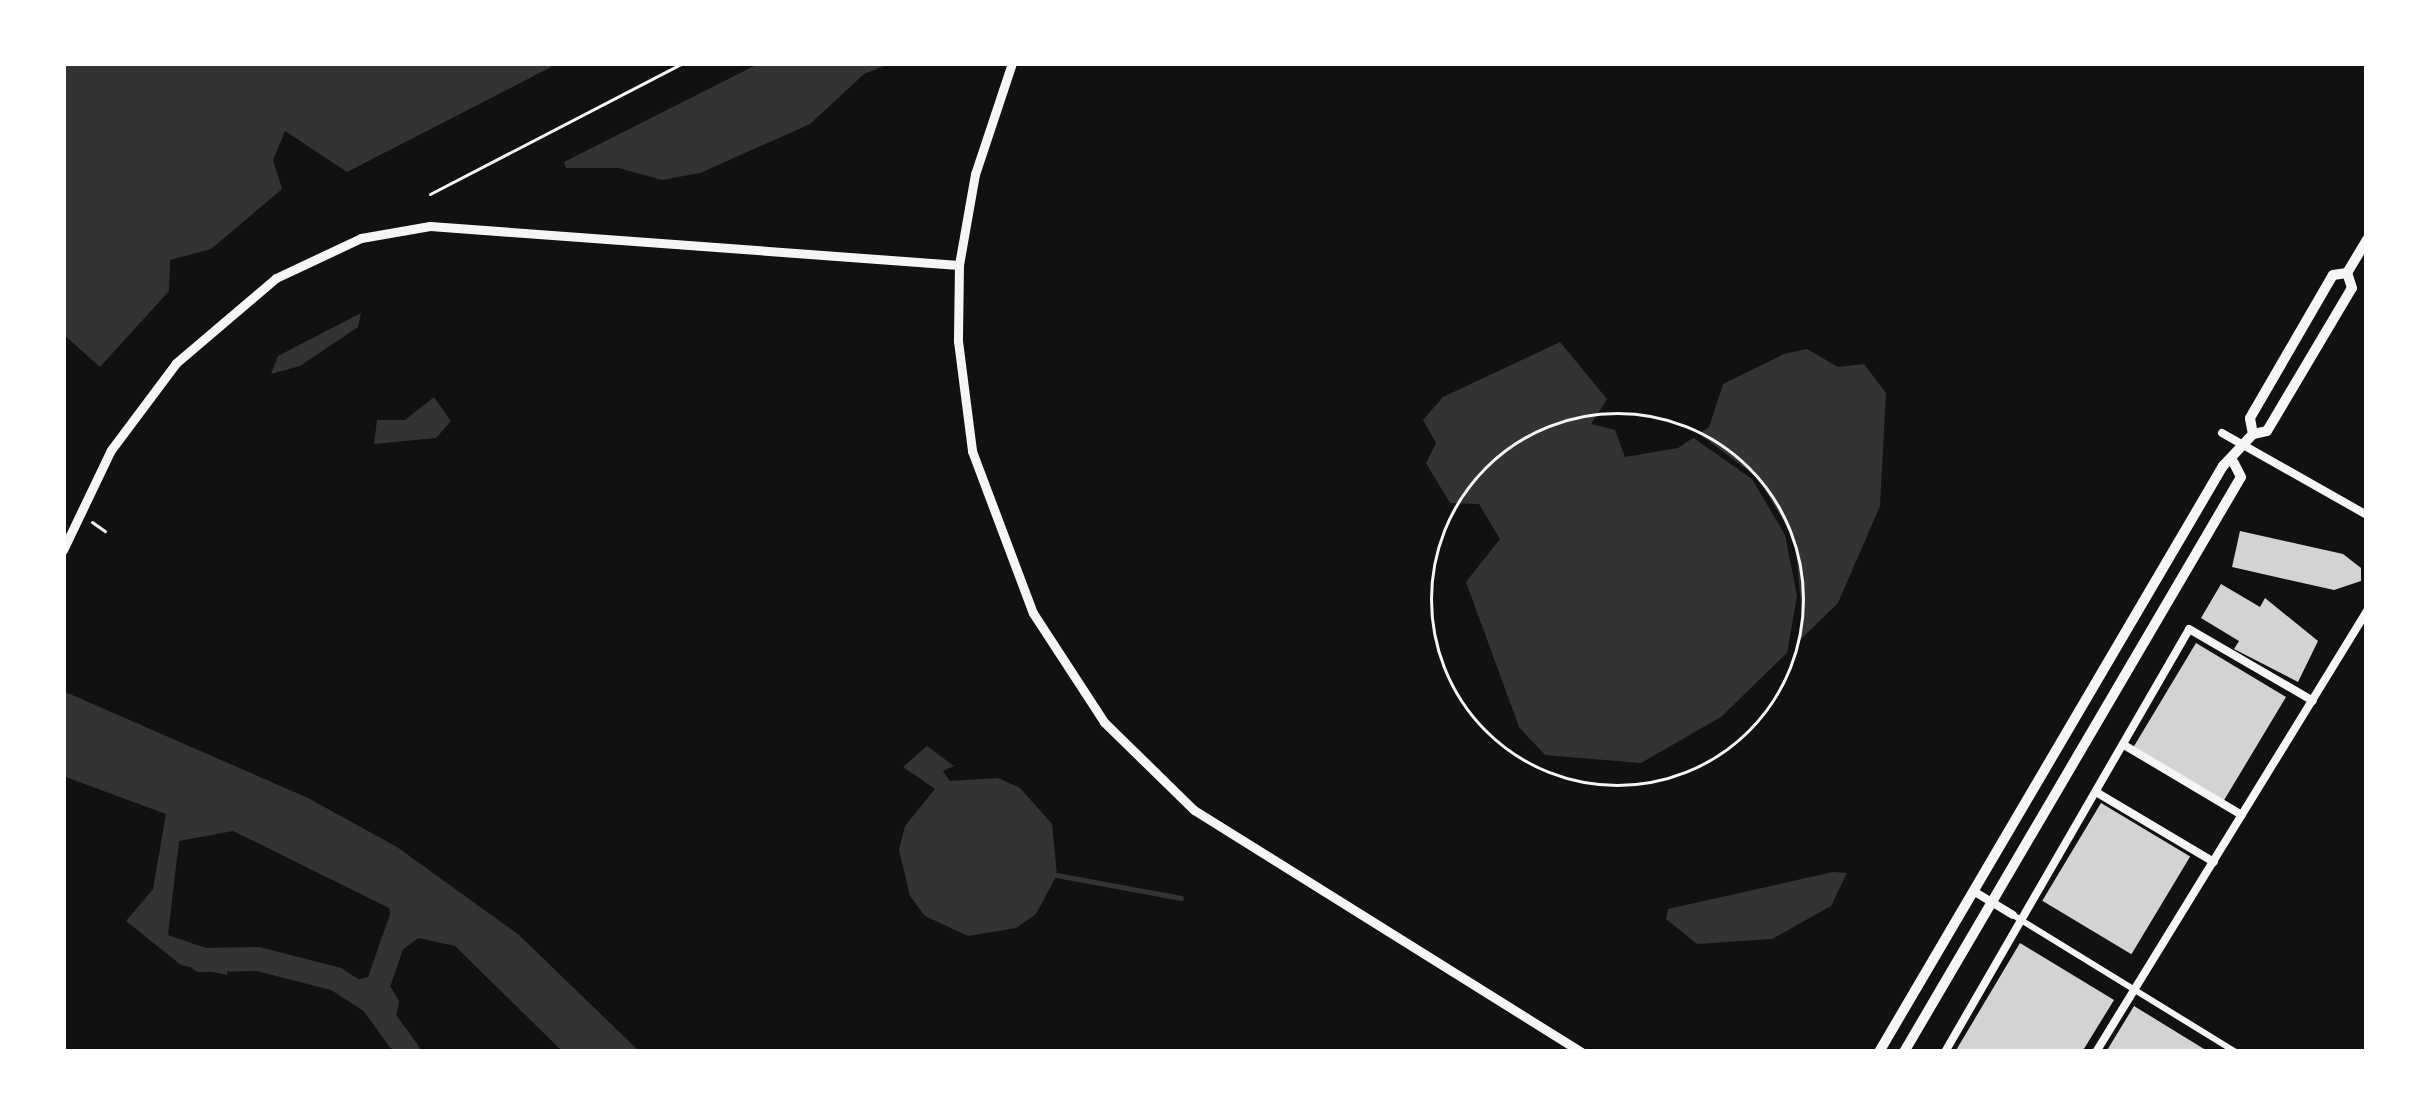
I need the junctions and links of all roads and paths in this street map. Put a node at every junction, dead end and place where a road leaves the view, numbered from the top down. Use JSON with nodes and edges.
{"nodes":[{"id":1,"x":683,"y":63,"type":"edge"},
{"id":2,"x":1012,"y":63,"type":"edge"},
{"id":3,"x":430,"y":194,"type":"dead end"},
{"id":4,"x":2367,"y":240,"type":"edge"},
{"id":5,"x":2363,"y":255,"type":"edge"},
{"id":6,"x":959,"y":265,"type":"junction"},
{"id":7,"x":2347,"y":273,"type":"junction"},
{"id":8,"x":2222,"y":433,"type":"dead end"},
{"id":9,"x":2249,"y":440,"type":"junction"},
{"id":10,"x":2234,"y":463,"type":"junction"},
{"id":11,"x":2367,"y":515,"type":"edge"},
{"id":12,"x":92,"y":522,"type":"dead end"},
{"id":13,"x":105,"y":531,"type":"dead end"},
{"id":14,"x":63,"y":550,"type":"edge"},
{"id":15,"x":2367,"y":611,"type":"edge"},
{"id":16,"x":1801,"y":630,"type":"joint"},
{"id":17,"x":2313,"y":701,"type":"junction"},
{"id":18,"x":2124,"y":745,"type":"junction"},
{"id":19,"x":2096,"y":792,"type":"junction"},
{"id":20,"x":2242,"y":815,"type":"junction"},
{"id":21,"x":2214,"y":862,"type":"junction"},
{"id":22,"x":1975,"y":892,"type":"junction"},
{"id":23,"x":1993,"y":902,"type":"junction"},
{"id":24,"x":2013,"y":915,"type":"joint"},
{"id":25,"x":2024,"y":921,"type":"junction"},
{"id":26,"x":2134,"y":990,"type":"junction"},
{"id":27,"x":1582,"y":1052,"type":"edge"},
{"id":28,"x":1879,"y":1052,"type":"edge"},
{"id":29,"x":1904,"y":1052,"type":"edge"},
{"id":30,"x":1945,"y":1052,"type":"edge"},
{"id":31,"x":2096,"y":1052,"type":"edge"},
{"id":32,"x":2236,"y":1052,"type":"edge"}],
"edges":[{"from":1,"to":3,"type":"path"},
{"from":2,"to":6,"type":"street"},
{"from":4,"to":5,"type":"main road"},
{"from":5,"to":7,"type":"main road"},
{"from":6,"to":14,"type":"street"},
{"from":6,"to":27,"type":"street"},
{"from":7,"to":9,"type":"main road"},
{"from":7,"to":9,"type":"main road"},
{"from":8,"to":9,"type":"street"},
{"from":9,"to":10,"type":"main road"},
{"from":9,"to":11,"type":"street"},
{"from":10,"to":22,"type":"main road"},
{"from":10,"to":23,"type":"main road"},
{"from":12,"to":13,"type":"path"},
{"from":15,"to":17,"type":"street"},
{"from":16,"to":16,"type":"path"},
{"from":17,"to":18,"type":"street"},
{"from":17,"to":20,"type":"street"},
{"from":18,"to":19,"type":"street"},
{"from":18,"to":20,"type":"street"},
{"from":19,"to":21,"type":"street"},
{"from":19,"to":25,"type":"street"},
{"from":20,"to":21,"type":"street"},
{"from":21,"to":26,"type":"street"},
{"from":22,"to":23,"type":"street"},
{"from":22,"to":28,"type":"main road"},
{"from":23,"to":24,"type":"street"},
{"from":23,"to":29,"type":"main road"},
{"from":24,"to":25,"type":"street"},
{"from":25,"to":26,"type":"street"},
{"from":25,"to":30,"type":"street"},
{"from":26,"to":31,"type":"street"},
{"from":26,"to":32,"type":"street"}]}
